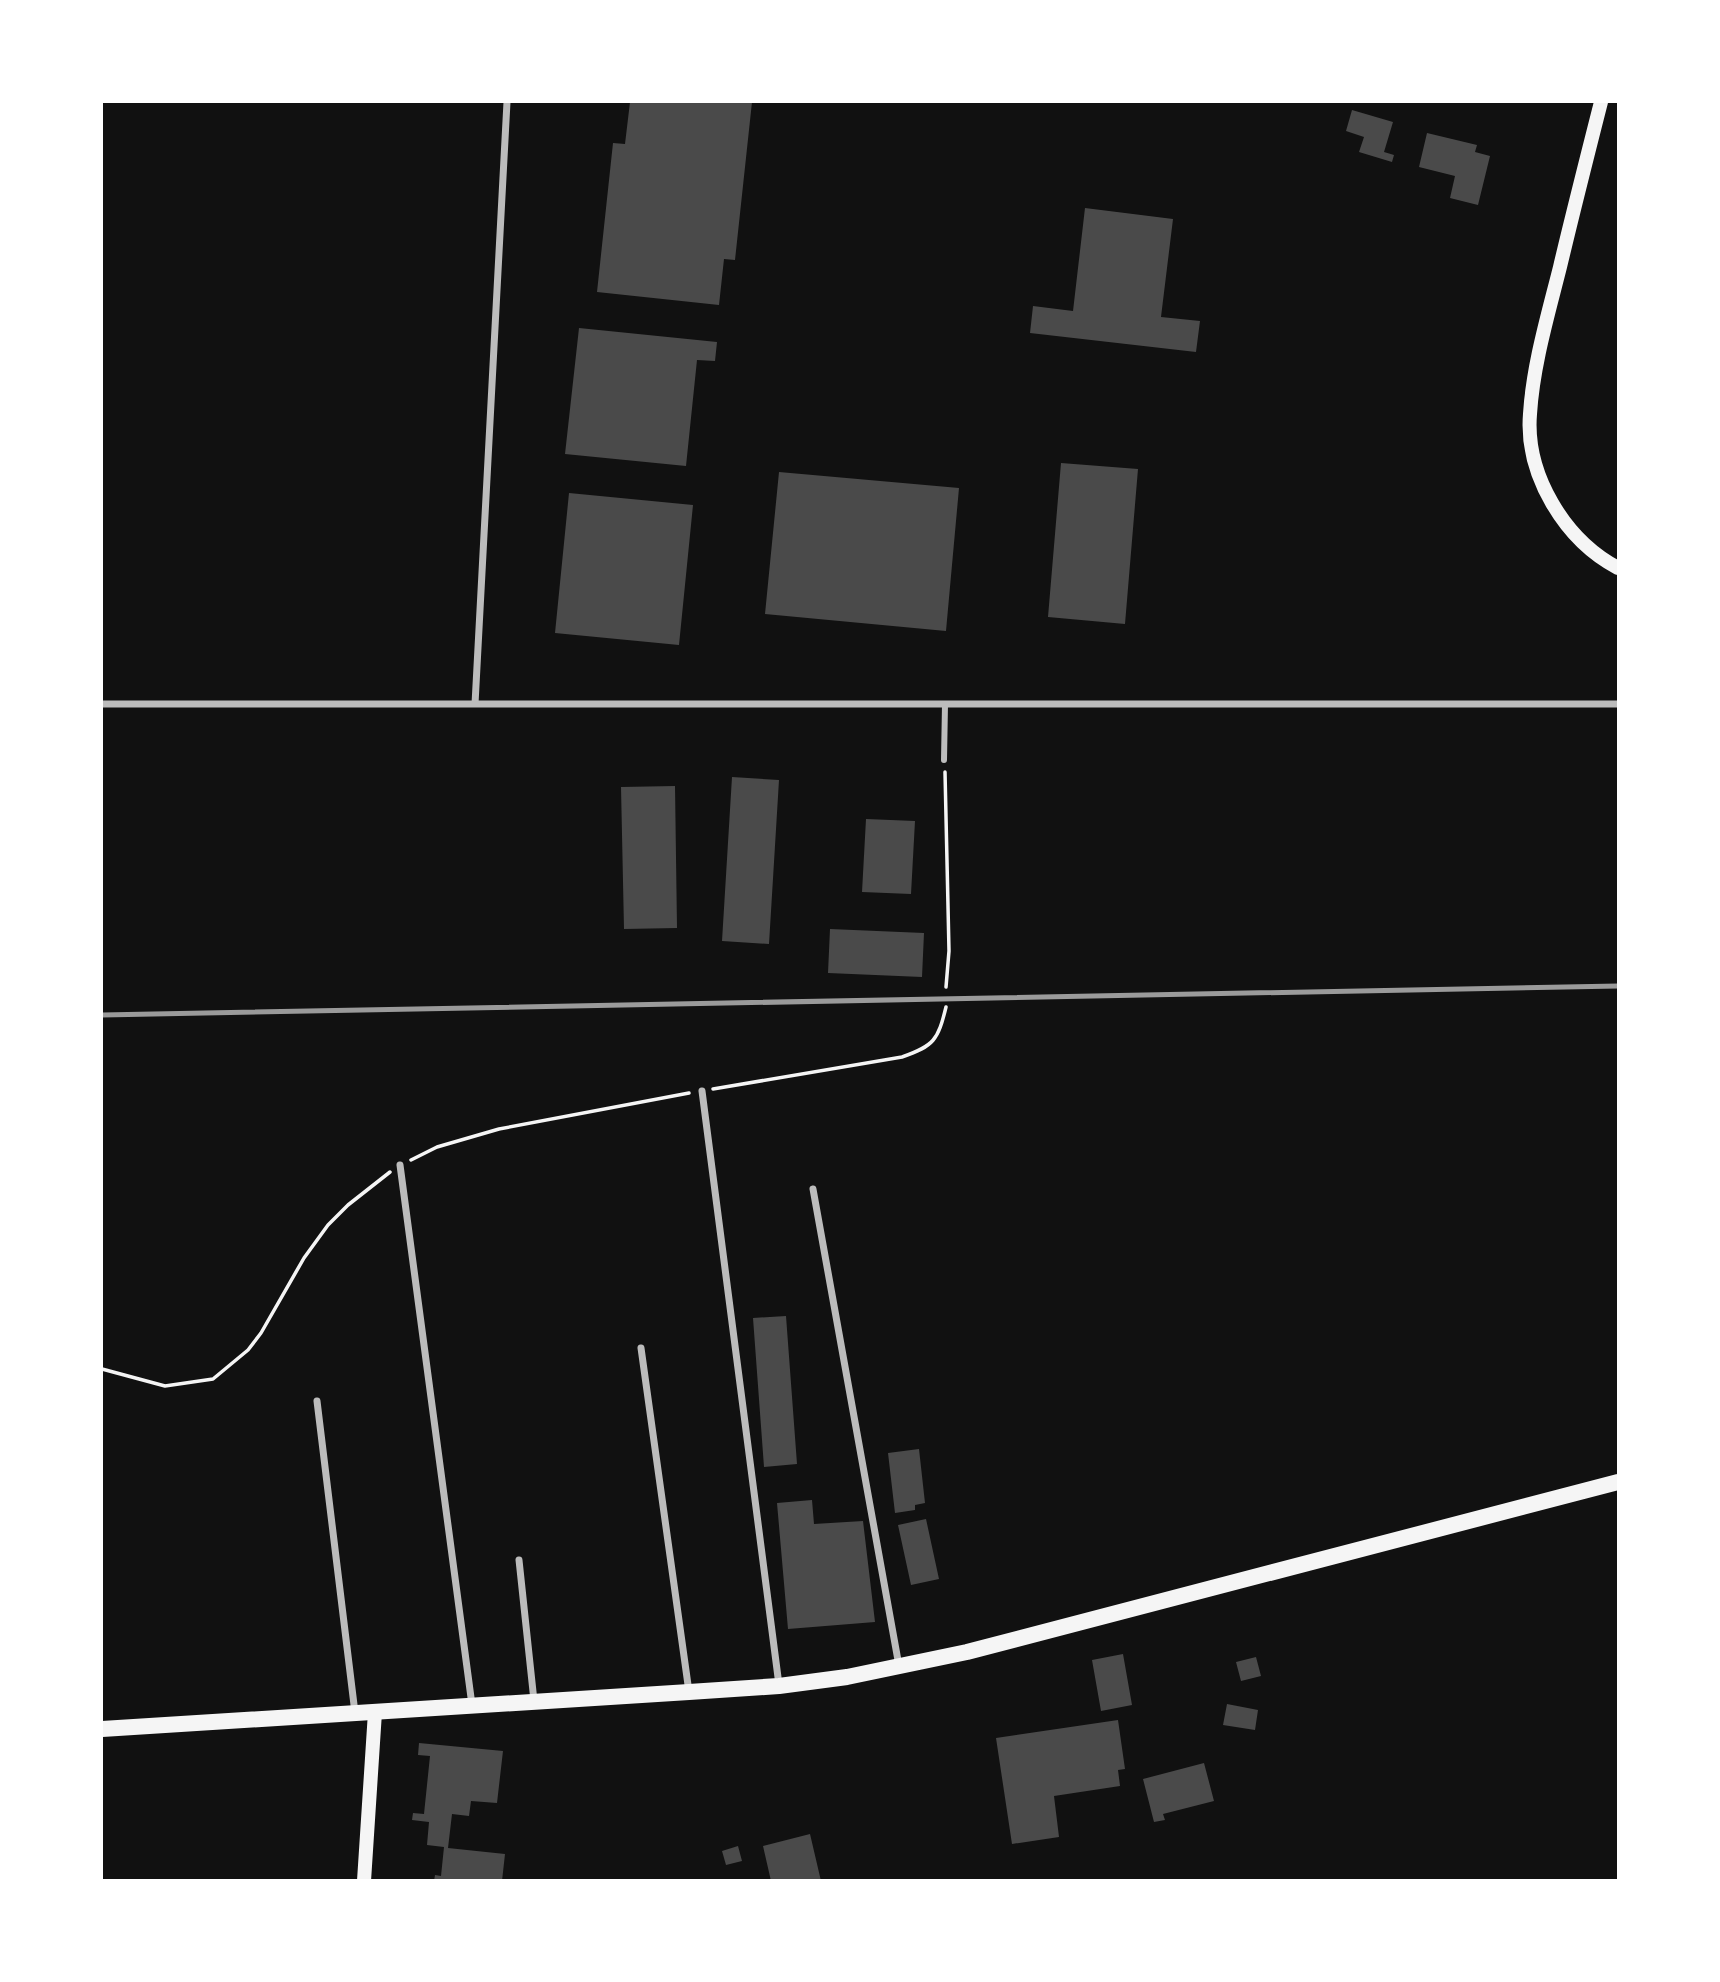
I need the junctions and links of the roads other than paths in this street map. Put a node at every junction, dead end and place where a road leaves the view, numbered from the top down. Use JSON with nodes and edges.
{"nodes":[{"id":1,"x":507,"y":102,"type":"edge"},
{"id":2,"x":1601,"y":102,"type":"edge"},
{"id":3,"x":1619,"y":568,"type":"edge"},
{"id":4,"x":102,"y":704,"type":"edge"},
{"id":5,"x":475,"y":704,"type":"junction"},
{"id":6,"x":945,"y":704,"type":"junction"},
{"id":7,"x":1619,"y":704,"type":"edge"},
{"id":8,"x":944,"y":760,"type":"road end"},
{"id":9,"x":702,"y":1091,"type":"road end"},
{"id":10,"x":400,"y":1165,"type":"road end"},
{"id":11,"x":813,"y":1189,"type":"dead end"},
{"id":12,"x":641,"y":1348,"type":"dead end"},
{"id":13,"x":317,"y":1401,"type":"dead end"},
{"id":14,"x":1619,"y":1482,"type":"edge"},
{"id":15,"x":519,"y":1560,"type":"dead end"},
{"id":16,"x":899,"y":1667,"type":"junction"},
{"id":17,"x":779,"y":1686,"type":"junction"},
{"id":18,"x":689,"y":1692,"type":"junction"},
{"id":19,"x":535,"y":1702,"type":"junction"},
{"id":20,"x":472,"y":1706,"type":"junction"},
{"id":21,"x":375,"y":1712,"type":"junction"},
{"id":22,"x":355,"y":1713,"type":"junction"},
{"id":23,"x":102,"y":1729,"type":"edge"},
{"id":24,"x":364,"y":1881,"type":"edge"}],
"edges":[{"from":1,"to":5,"type":"street"},
{"from":2,"to":3,"type":"main road"},
{"from":4,"to":5,"type":"street"},
{"from":5,"to":6,"type":"street"},
{"from":6,"to":7,"type":"street"},
{"from":6,"to":8,"type":"street"},
{"from":9,"to":17,"type":"street"},
{"from":10,"to":20,"type":"street"},
{"from":11,"to":16,"type":"street"},
{"from":12,"to":18,"type":"street"},
{"from":13,"to":22,"type":"street"},
{"from":14,"to":16,"type":"main road"},
{"from":15,"to":19,"type":"street"},
{"from":16,"to":17,"type":"main road"},
{"from":17,"to":18,"type":"main road"},
{"from":18,"to":19,"type":"main road"},
{"from":19,"to":20,"type":"main road"},
{"from":20,"to":21,"type":"main road"},
{"from":21,"to":22,"type":"main road"},
{"from":21,"to":24,"type":"main road"},
{"from":22,"to":23,"type":"main road"}]}
